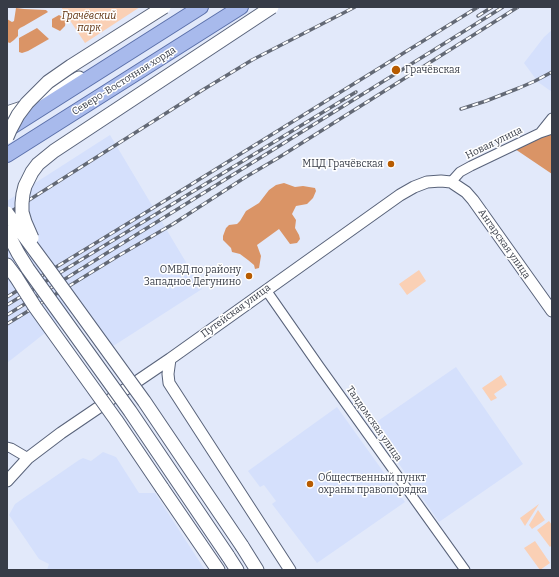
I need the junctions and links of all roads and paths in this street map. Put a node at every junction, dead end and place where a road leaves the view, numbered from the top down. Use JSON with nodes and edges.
{"nodes":[{"id":1,"x":164,"y":7,"type":"edge"},
{"id":2,"x":241,"y":7,"type":"edge"},
{"id":3,"x":272,"y":7,"type":"edge"},
{"id":4,"x":196,"y":10,"type":"edge"},
{"id":5,"x":149,"y":40,"type":"junction"},
{"id":6,"x":7,"y":113,"type":"edge"},
{"id":7,"x":552,"y":118,"type":"edge"},
{"id":8,"x":552,"y":129,"type":"edge"},
{"id":9,"x":7,"y":130,"type":"edge"},
{"id":10,"x":540,"y":133,"type":"junction"},
{"id":11,"x":7,"y":137,"type":"edge"},
{"id":12,"x":7,"y":154,"type":"edge"},
{"id":13,"x":451,"y":182,"type":"junction"},
{"id":14,"x":7,"y":213,"type":"edge"},
{"id":15,"x":7,"y":232,"type":"edge"},
{"id":16,"x":7,"y":266,"type":"edge"},
{"id":17,"x":47,"y":266,"type":"junction"},
{"id":18,"x":266,"y":290,"type":"junction"},
{"id":19,"x":552,"y":311,"type":"edge"},
{"id":20,"x":170,"y":358,"type":"junction"},
{"id":21,"x":7,"y":447,"type":"edge"},
{"id":22,"x":28,"y":458,"type":"junction"},
{"id":23,"x":7,"y":480,"type":"edge"},
{"id":24,"x":216,"y":568,"type":"edge"},
{"id":25,"x":237,"y":570,"type":"edge"},
{"id":26,"x":257,"y":570,"type":"edge"},
{"id":27,"x":290,"y":570,"type":"edge"},
{"id":28,"x":464,"y":570,"type":"edge"}],
"edges":[{"from":1,"to":11,"type":"main road","bridge":true},
{"from":2,"to":12,"type":"main road","name":"Северо-Восточная хорда"},
{"from":3,"to":17,"type":"main road","bridge":true},
{"from":4,"to":5,"type":"main road","name":"Северо-Восточная хорда"},
{"from":5,"to":6,"type":"main road"},
{"from":5,"to":9,"type":"main road","name":"Северо-Восточная хорда"},
{"from":7,"to":10,"type":"street"},
{"from":8,"to":10,"type":"street","name":"Новая улица"},
{"from":10,"to":13,"type":"street","name":"Новая улица"},
{"from":13,"to":18,"type":"street","name":"Путейская улица"},
{"from":13,"to":19,"type":"street","name":"Ангарская улица"},
{"from":14,"to":17,"type":"main road","bridge":true},
{"from":15,"to":25,"type":"main road","bridge":true},
{"from":16,"to":24,"type":"main road","bridge":true},
{"from":17,"to":26,"type":"main road","bridge":true},
{"from":18,"to":20,"type":"street","name":"Путейская улица"},
{"from":18,"to":28,"type":"street","name":"Талдомская улица"},
{"from":20,"to":22,"type":"street","name":"Путейская улица"},
{"from":20,"to":27,"type":"street"},
{"from":21,"to":22,"type":"street"},
{"from":22,"to":23,"type":"street","name":"Путейская улица"}]}
